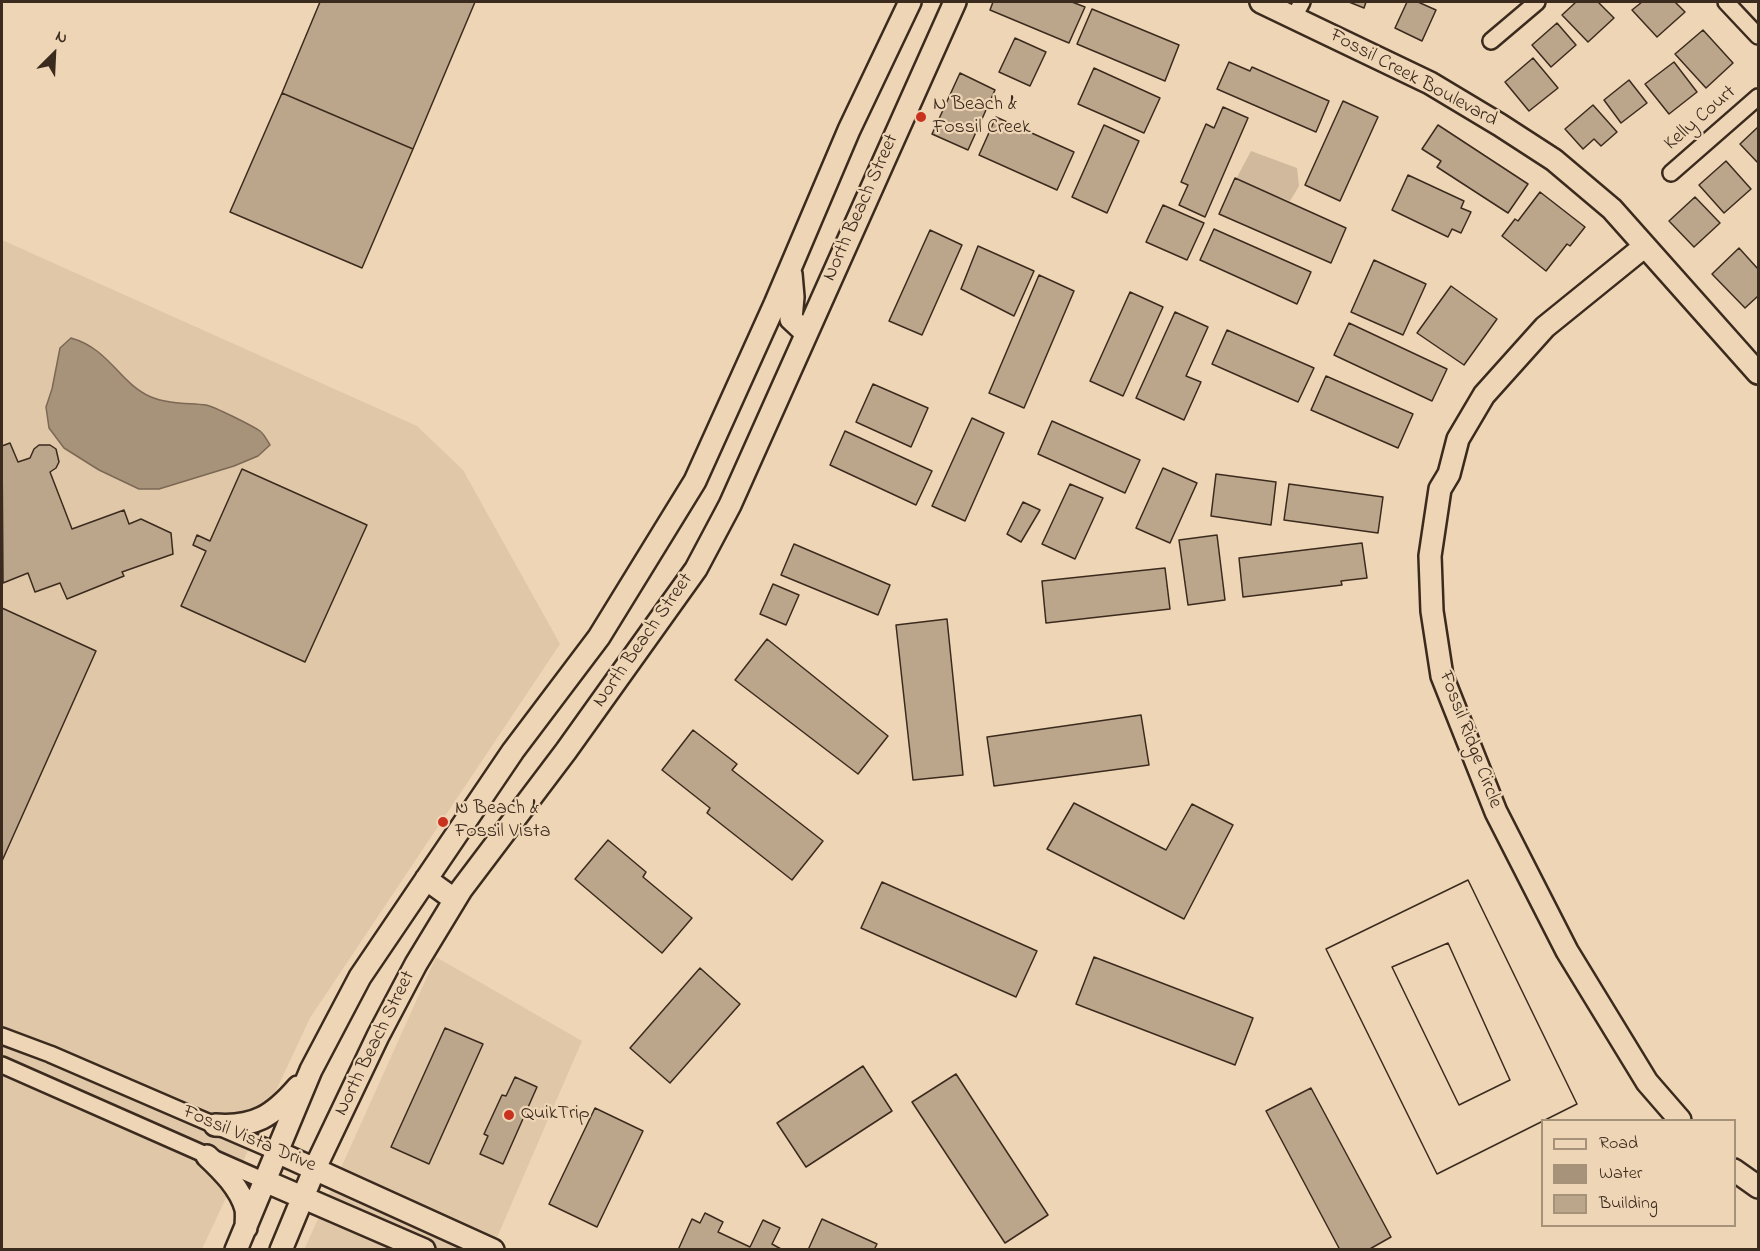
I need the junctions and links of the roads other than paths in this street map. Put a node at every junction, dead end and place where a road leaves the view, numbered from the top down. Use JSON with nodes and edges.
{"nodes":[{"id":1,"x":910,"y":2,"type":"edge"},
{"id":2,"x":955,"y":2,"type":"edge"},
{"id":3,"x":1261,"y":2,"type":"edge"},
{"id":4,"x":1537,"y":2,"type":"edge"},
{"id":5,"x":1726,"y":2,"type":"edge"},
{"id":6,"x":1298,"y":9,"type":"edge"},
{"id":7,"x":1758,"y":36,"type":"edge"},
{"id":8,"x":1491,"y":41,"type":"dead end"},
{"id":9,"x":1758,"y":97,"type":"edge"},
{"id":10,"x":1671,"y":174,"type":"dead end"},
{"id":11,"x":1645,"y":246,"type":"junction"},
{"id":12,"x":790,"y":267,"type":"junction"},
{"id":13,"x":806,"y":333,"type":"junction"},
{"id":14,"x":1755,"y":361,"type":"edge"},
{"id":15,"x":426,"y":879,"type":"junction"},
{"id":16,"x":455,"y":900,"type":"junction"},
{"id":17,"x":2,"y":1036,"type":"edge"},
{"id":18,"x":2,"y":1065,"type":"edge"},
{"id":19,"x":311,"y":1070,"type":"junction"},
{"id":20,"x":1679,"y":1119,"type":"edge"},
{"id":21,"x":214,"y":1125,"type":"junction"},
{"id":22,"x":277,"y":1152,"type":"junction"},
{"id":23,"x":207,"y":1155,"type":"junction"},
{"id":24,"x":315,"y":1168,"type":"junction"},
{"id":25,"x":1736,"y":1171,"type":"edge"},
{"id":26,"x":265,"y":1181,"type":"junction"},
{"id":27,"x":1758,"y":1187,"type":"edge"},
{"id":28,"x":303,"y":1198,"type":"junction"},
{"id":29,"x":246,"y":1228,"type":"junction"},
{"id":30,"x":236,"y":1250,"type":"edge"},
{"id":31,"x":281,"y":1250,"type":"edge"},
{"id":32,"x":424,"y":1250,"type":"edge"},
{"id":33,"x":493,"y":1250,"type":"edge"}],
"edges":[{"from":1,"to":12,"type":"main road","name":"North Beach Street"},
{"from":2,"to":13,"type":"main road","name":"North Beach Street"},
{"from":3,"to":6,"type":"main road","name":"Fossil Creek Boulevard"},
{"from":4,"to":8,"type":"street"},
{"from":5,"to":7,"type":"street"},
{"from":6,"to":11,"type":"main road","name":"Fossil Creek Boulevard"},
{"from":9,"to":10,"type":"street","name":"Kelly Court"},
{"from":11,"to":14,"type":"main road","name":"Fossil Creek Boulevard"},
{"from":11,"to":20,"type":"main road","name":"Fossil Ridge Circle"},
{"from":12,"to":13,"type":"main road"},
{"from":12,"to":15,"type":"main road","name":"North Beach Street"},
{"from":13,"to":16,"type":"main road","name":"North Beach Street"},
{"from":15,"to":16,"type":"main road"},
{"from":15,"to":19,"type":"main road","name":"North Beach Street"},
{"from":16,"to":24,"type":"main road","name":"North Beach Street"},
{"from":17,"to":21,"type":"street","name":"Fossil Vista Drive"},
{"from":18,"to":23,"type":"street","name":"Fossil Vista Drive"},
{"from":19,"to":21,"type":"main road"},
{"from":19,"to":22,"type":"main road","name":"North Beach Street"},
{"from":21,"to":22,"type":"street","name":"Fossil Vista Drive"},
{"from":22,"to":24,"type":"main road","name":"Fossil Vista Drive"},
{"from":22,"to":26,"type":"main road","name":"North Beach Street"},
{"from":23,"to":26,"type":"street","name":"Fossil Vista Drive"},
{"from":23,"to":29,"type":"main road"},
{"from":24,"to":28,"type":"main road","name":"North Beach Street"},
{"from":24,"to":33,"type":"main road","name":"Fossil Vista Drive"},
{"from":25,"to":27,"type":"main road"},
{"from":26,"to":28,"type":"main road","name":"Fossil Vista Drive"},
{"from":26,"to":29,"type":"main road","name":"North Beach Street"},
{"from":28,"to":31,"type":"main road","name":"North Beach Street"},
{"from":28,"to":32,"type":"main road","name":"Fossil Vista Drive"},
{"from":29,"to":30,"type":"main road","name":"North Beach Street"}]}
